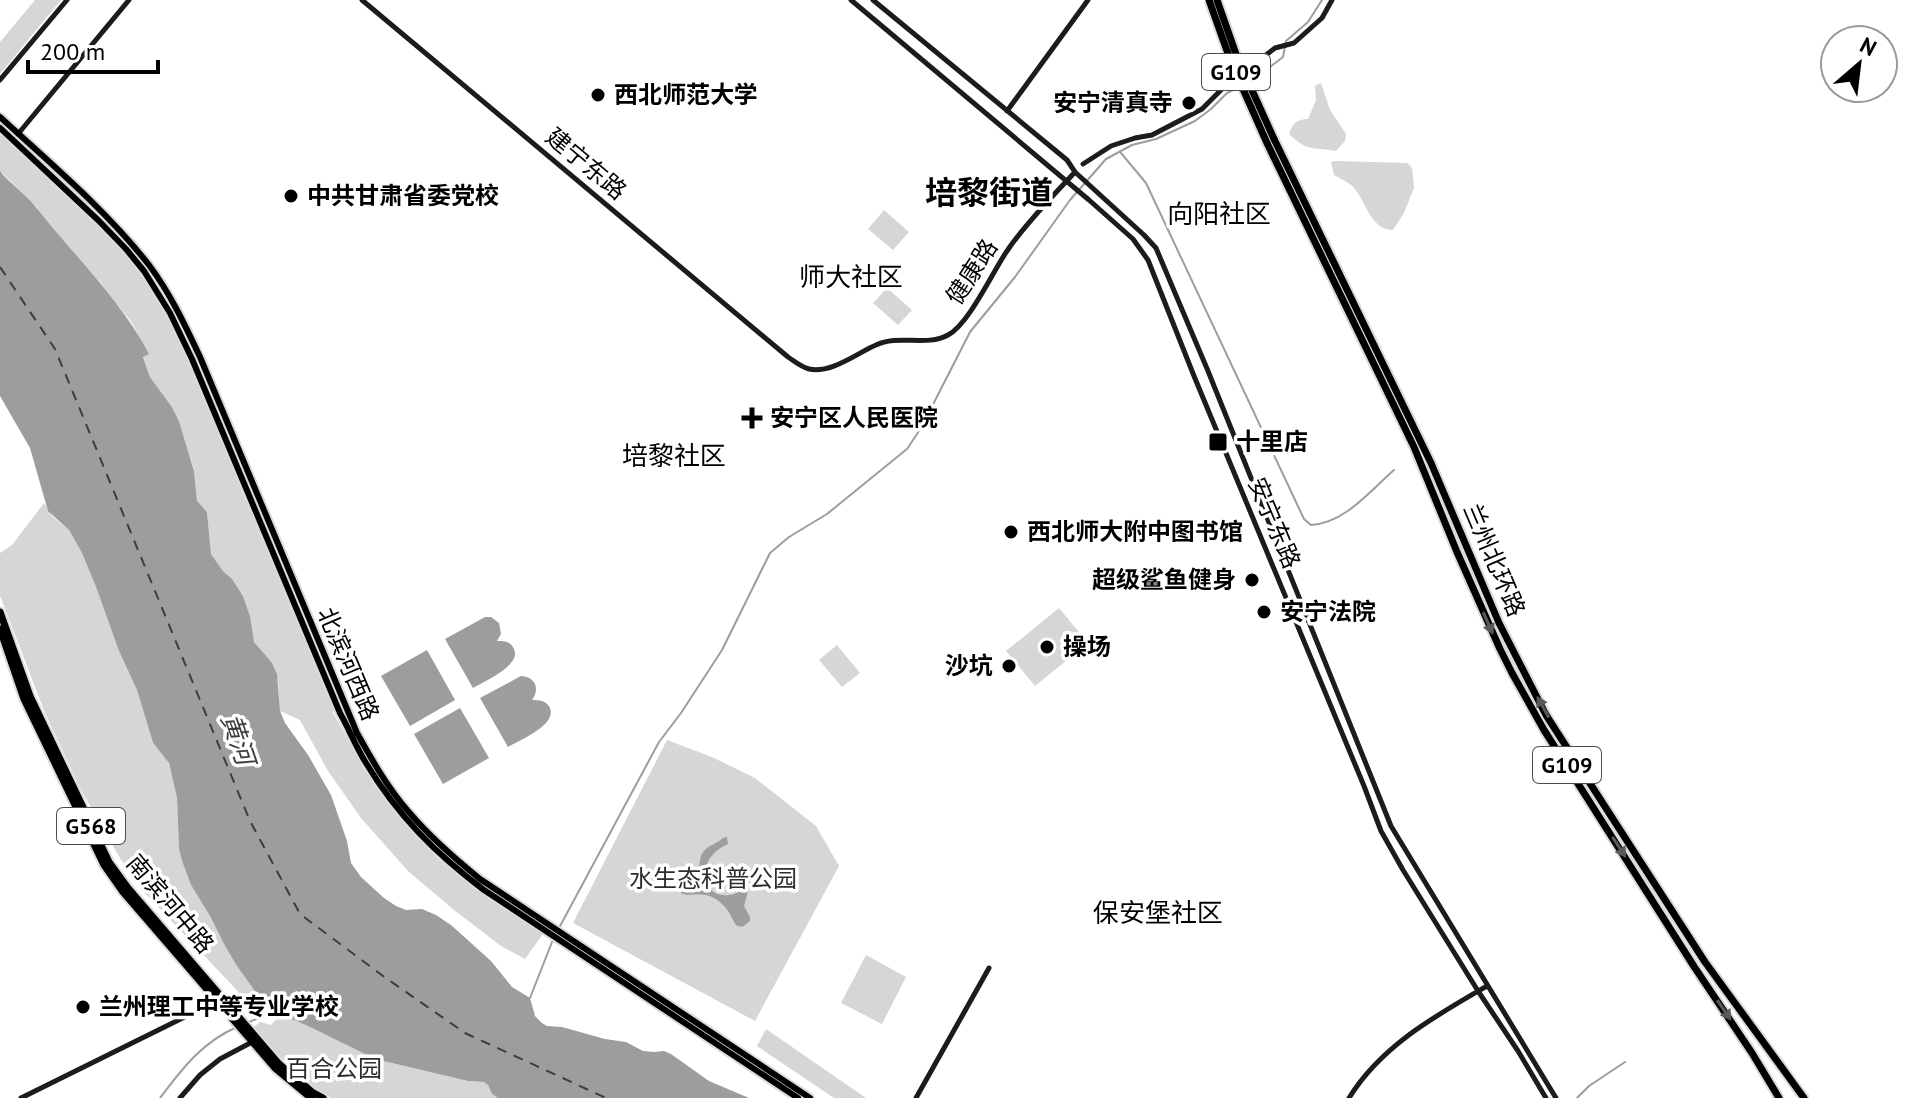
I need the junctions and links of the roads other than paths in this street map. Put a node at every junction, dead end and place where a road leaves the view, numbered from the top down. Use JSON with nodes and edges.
{"nodes":[{"id":1,"x":67,"y":0,"type":"edge"},
{"id":2,"x":129,"y":0,"type":"edge"},
{"id":3,"x":362,"y":0,"type":"edge"},
{"id":4,"x":851,"y":0,"type":"edge"},
{"id":5,"x":873,"y":0,"type":"edge"},
{"id":6,"x":1088,"y":0,"type":"edge"},
{"id":7,"x":1209,"y":0,"type":"edge"},
{"id":8,"x":1217,"y":0,"type":"edge"},
{"id":9,"x":1332,"y":0,"type":"edge"},
{"id":10,"x":0,"y":80,"type":"edge"},
{"id":11,"x":1007,"y":111,"type":"junction"},
{"id":12,"x":0,"y":117,"type":"edge"},
{"id":13,"x":0,"y":128,"type":"edge"},
{"id":14,"x":18,"y":134,"type":"junction"},
{"id":15,"x":1271,"y":141,"type":"junction"},
{"id":16,"x":1083,"y":164,"type":"dead end"},
{"id":17,"x":1075,"y":172,"type":"junction"},
{"id":18,"x":1066,"y":181,"type":"junction"},
{"id":19,"x":788,"y":357,"type":"joint"},
{"id":20,"x":0,"y":612,"type":"edge"},
{"id":21,"x":0,"y":629,"type":"edge"},
{"id":22,"x":550,"y":930,"type":"junction"},
{"id":23,"x":559,"y":936,"type":"junction"},
{"id":24,"x":989,"y":968,"type":"dead end"},
{"id":25,"x":1487,"y":986,"type":"junction"},
{"id":26,"x":1478,"y":991,"type":"junction"},
{"id":27,"x":220,"y":1000,"type":"junction"},
{"id":28,"x":255,"y":1041,"type":"junction"},
{"id":29,"x":21,"y":1098,"type":"edge"},
{"id":30,"x":180,"y":1098,"type":"edge"},
{"id":31,"x":311,"y":1098,"type":"edge"},
{"id":32,"x":323,"y":1098,"type":"edge"},
{"id":33,"x":798,"y":1098,"type":"edge"},
{"id":34,"x":810,"y":1098,"type":"edge"},
{"id":35,"x":916,"y":1098,"type":"edge"},
{"id":36,"x":1349,"y":1098,"type":"edge"},
{"id":37,"x":1546,"y":1098,"type":"edge"},
{"id":38,"x":1556,"y":1098,"type":"edge"},
{"id":39,"x":1779,"y":1098,"type":"edge"},
{"id":40,"x":1804,"y":1098,"type":"edge"}],
"edges":[{"from":1,"to":10,"type":"main road"},
{"from":2,"to":14,"type":"main road"},
{"from":3,"to":19,"type":"main road","name":"建宁东路"},
{"from":4,"to":18,"type":"main road","name":"安宁东路"},
{"from":5,"to":11,"type":"main road","name":"安宁东路"},
{"from":6,"to":11,"type":"main road"},
{"from":7,"to":15,"type":"highway","name":"兰州北环路","number":"G109","bridge":true},
{"from":8,"to":15,"type":"highway","name":"兰州北环路","number":"G109","bridge":true},
{"from":9,"to":16,"type":"main road"},
{"from":11,"to":17,"type":"main road","name":"安宁东路"},
{"from":12,"to":14,"type":"main road","name":"北滨河西路"},
{"from":13,"to":22,"type":"main road","name":"北滨河西路"},
{"from":14,"to":22,"type":"main road","name":"北滨河西路"},
{"from":15,"to":39,"type":"highway","name":"兰州北环路","number":"G109","one_way":true},
{"from":40,"to":15,"type":"highway","name":"兰州北环路","number":"G109","one_way":true},
{"from":17,"to":18,"type":"main road","name":"健康路"},
{"from":17,"to":25,"type":"main road","name":"安宁东路"},
{"from":18,"to":19,"type":"main road","name":"健康路"},
{"from":18,"to":26,"type":"main road","name":"安宁东路"},
{"from":20,"to":27,"type":"highway","name":"南滨河中路","number":"G568"},
{"from":21,"to":27,"type":"highway","name":"南滨河中路","number":"G568"},
{"from":22,"to":23,"type":"main road","name":"北滨河西路"},
{"from":23,"to":33,"type":"main road","name":"北滨河西路"},
{"from":23,"to":34,"type":"main road","name":"北滨河西路"},
{"from":24,"to":35,"type":"main road"},
{"from":25,"to":26,"type":"main road"},
{"from":25,"to":38,"type":"main road","name":"安宁东路"},
{"from":26,"to":36,"type":"main road"},
{"from":26,"to":37,"type":"main road","name":"安宁东路"},
{"from":27,"to":28,"type":"highway","name":"南滨河中路","number":"G568"},
{"from":27,"to":29,"type":"main road"},
{"from":28,"to":30,"type":"main road"},
{"from":28,"to":31,"type":"highway","name":"南滨河中路","number":"G568"},
{"from":28,"to":32,"type":"highway","name":"南滨河中路","number":"G568"}]}
